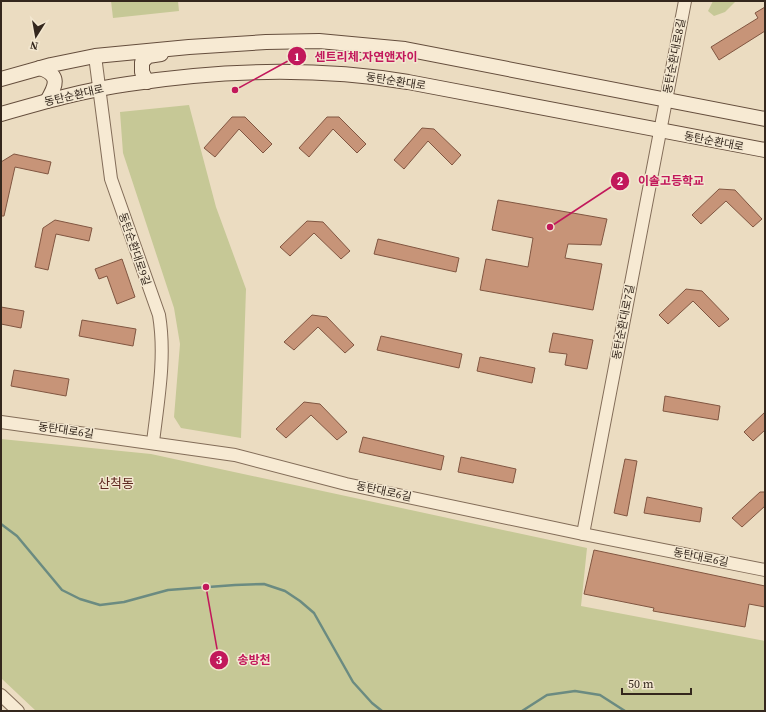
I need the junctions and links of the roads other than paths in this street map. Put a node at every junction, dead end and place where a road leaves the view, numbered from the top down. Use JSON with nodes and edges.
{"nodes":[{"id":1,"x":685,"y":1,"type":"edge"},
{"id":2,"x":188,"y":47,"type":"junction"},
{"id":3,"x":95,"y":56,"type":"junction"},
{"id":4,"x":40,"y":68,"type":"junction"},
{"id":5,"x":1,"y":79,"type":"edge"},
{"id":6,"x":147,"y":82,"type":"junction"},
{"id":7,"x":100,"y":89,"type":"junction"},
{"id":8,"x":47,"y":101,"type":"junction"},
{"id":9,"x":665,"y":105,"type":"junction"},
{"id":10,"x":1,"y":114,"type":"edge"},
{"id":11,"x":765,"y":119,"type":"edge"},
{"id":12,"x":660,"y":130,"type":"junction"},
{"id":13,"x":765,"y":150,"type":"edge"},
{"id":14,"x":1,"y":422,"type":"edge"},
{"id":15,"x":153,"y":442,"type":"junction"},
{"id":16,"x":583,"y":534,"type":"junction"},
{"id":17,"x":765,"y":570,"type":"edge"},
{"id":18,"x":1,"y":694,"type":"edge"},
{"id":19,"x":18,"y":711,"type":"edge"}],
"edges":[{"from":1,"to":9,"type":"street","name":"동탄순환대로8길"},
{"from":2,"to":3,"type":"main road"},
{"from":2,"to":6,"type":"main road"},
{"from":2,"to":9,"type":"main road"},
{"from":3,"to":4,"type":"main road"},
{"from":3,"to":7,"type":"street","name":"동탄순환대로9길"},
{"from":4,"to":5,"type":"main road"},
{"from":4,"to":8,"type":"main road"},
{"from":6,"to":7,"type":"main road","name":"동탄순환대로"},
{"from":6,"to":12,"type":"main road","name":"동탄순환대로"},
{"from":7,"to":8,"type":"main road","name":"동탄순환대로"},
{"from":7,"to":15,"type":"street","name":"동탄순환대로9길"},
{"from":8,"to":10,"type":"main road","name":"동탄순환대로"},
{"from":9,"to":11,"type":"main road"},
{"from":9,"to":12,"type":"street","name":"동탄순환대로7길"},
{"from":12,"to":13,"type":"main road","name":"동탄순환대로"},
{"from":12,"to":16,"type":"street","name":"동탄순환대로7길"},
{"from":14,"to":15,"type":"street","name":"동탄대로6길"},
{"from":15,"to":16,"type":"street","name":"동탄대로6길"},
{"from":16,"to":17,"type":"street","name":"동탄대로6길"},
{"from":18,"to":19,"type":"street"}]}
